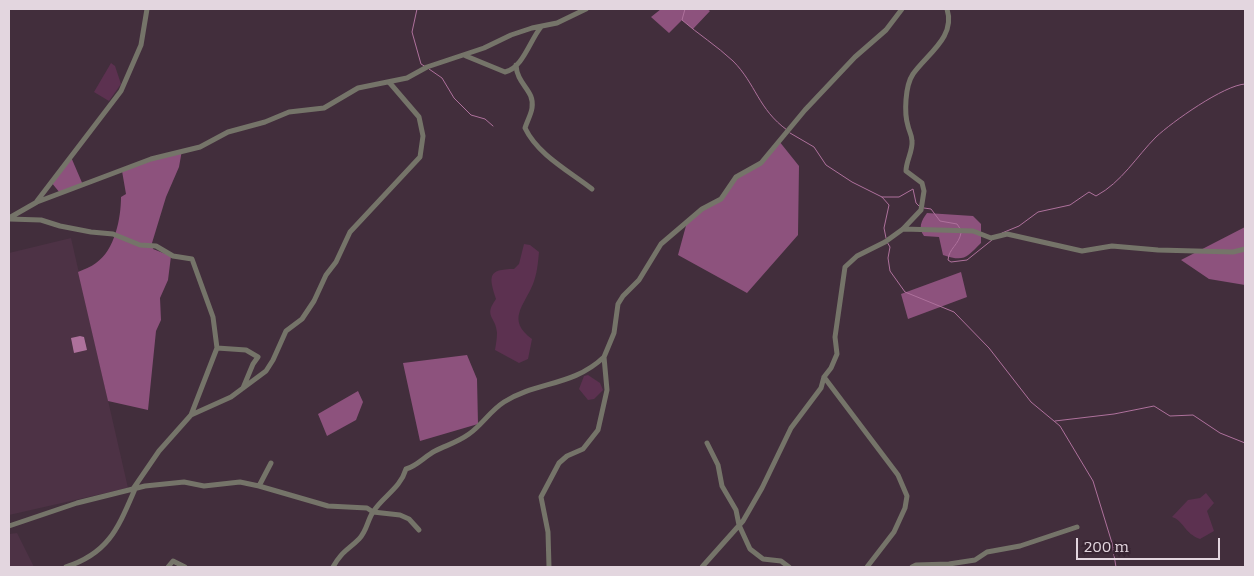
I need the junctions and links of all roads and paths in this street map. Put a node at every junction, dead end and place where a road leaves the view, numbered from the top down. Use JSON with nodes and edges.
{"nodes":[{"id":1,"x":147,"y":9,"type":"edge"},
{"id":2,"x":586,"y":9,"type":"edge"},
{"id":3,"x":902,"y":9,"type":"edge"},
{"id":4,"x":947,"y":9,"type":"edge"},
{"id":5,"x":540,"y":27,"type":"junction"},
{"id":6,"x":460,"y":55,"type":"junction"},
{"id":7,"x":516,"y":65,"type":"junction"},
{"id":8,"x":389,"y":82,"type":"junction"},
{"id":9,"x":592,"y":188,"type":"dead end"},
{"id":10,"x":36,"y":202,"type":"junction"},
{"id":11,"x":9,"y":219,"type":"edge"},
{"id":12,"x":903,"y":229,"type":"junction"},
{"id":13,"x":1245,"y":249,"type":"edge"},
{"id":14,"x":217,"y":348,"type":"junction"},
{"id":15,"x":604,"y":356,"type":"junction"},
{"id":16,"x":824,"y":377,"type":"junction"},
{"id":17,"x":243,"y":388,"type":"junction"},
{"id":18,"x":191,"y":415,"type":"junction"},
{"id":19,"x":707,"y":443,"type":"dead end"},
{"id":20,"x":271,"y":463,"type":"dead end"},
{"id":21,"x":259,"y":486,"type":"junction"},
{"id":22,"x":134,"y":489,"type":"junction"},
{"id":23,"x":373,"y":512,"type":"junction"},
{"id":24,"x":739,"y":525,"type":"junction"},
{"id":25,"x":9,"y":526,"type":"edge"},
{"id":26,"x":1076,"y":527,"type":"dead end"},
{"id":27,"x":419,"y":530,"type":"dead end"},
{"id":28,"x":66,"y":567,"type":"edge"},
{"id":29,"x":168,"y":567,"type":"edge"},
{"id":30,"x":185,"y":567,"type":"edge"},
{"id":31,"x":333,"y":567,"type":"edge"},
{"id":32,"x":549,"y":567,"type":"edge"},
{"id":33,"x":702,"y":567,"type":"edge"},
{"id":34,"x":789,"y":567,"type":"edge"},
{"id":35,"x":867,"y":567,"type":"edge"},
{"id":36,"x":912,"y":567,"type":"edge"}],
"edges":[{"from":1,"to":10,"type":"street"},
{"from":2,"to":5,"type":"street"},
{"from":3,"to":15,"type":"street"},
{"from":4,"to":12,"type":"street"},
{"from":5,"to":6,"type":"street"},
{"from":5,"to":7,"type":"street"},
{"from":6,"to":7,"type":"street"},
{"from":6,"to":8,"type":"street"},
{"from":7,"to":9,"type":"street"},
{"from":8,"to":10,"type":"street"},
{"from":8,"to":17,"type":"street"},
{"from":10,"to":11,"type":"street"},
{"from":11,"to":14,"type":"street"},
{"from":12,"to":13,"type":"street"},
{"from":12,"to":16,"type":"street"},
{"from":14,"to":17,"type":"street"},
{"from":14,"to":18,"type":"street"},
{"from":15,"to":23,"type":"street"},
{"from":15,"to":32,"type":"street"},
{"from":16,"to":24,"type":"street"},
{"from":16,"to":35,"type":"street"},
{"from":17,"to":18,"type":"street"},
{"from":18,"to":22,"type":"street"},
{"from":19,"to":24,"type":"street"},
{"from":20,"to":21,"type":"street"},
{"from":21,"to":22,"type":"street"},
{"from":21,"to":23,"type":"street"},
{"from":22,"to":25,"type":"street"},
{"from":22,"to":28,"type":"street"},
{"from":23,"to":27,"type":"street"},
{"from":23,"to":31,"type":"street"},
{"from":24,"to":33,"type":"street"},
{"from":24,"to":34,"type":"street"},
{"from":26,"to":36,"type":"street"},
{"from":29,"to":30,"type":"street"}]}
